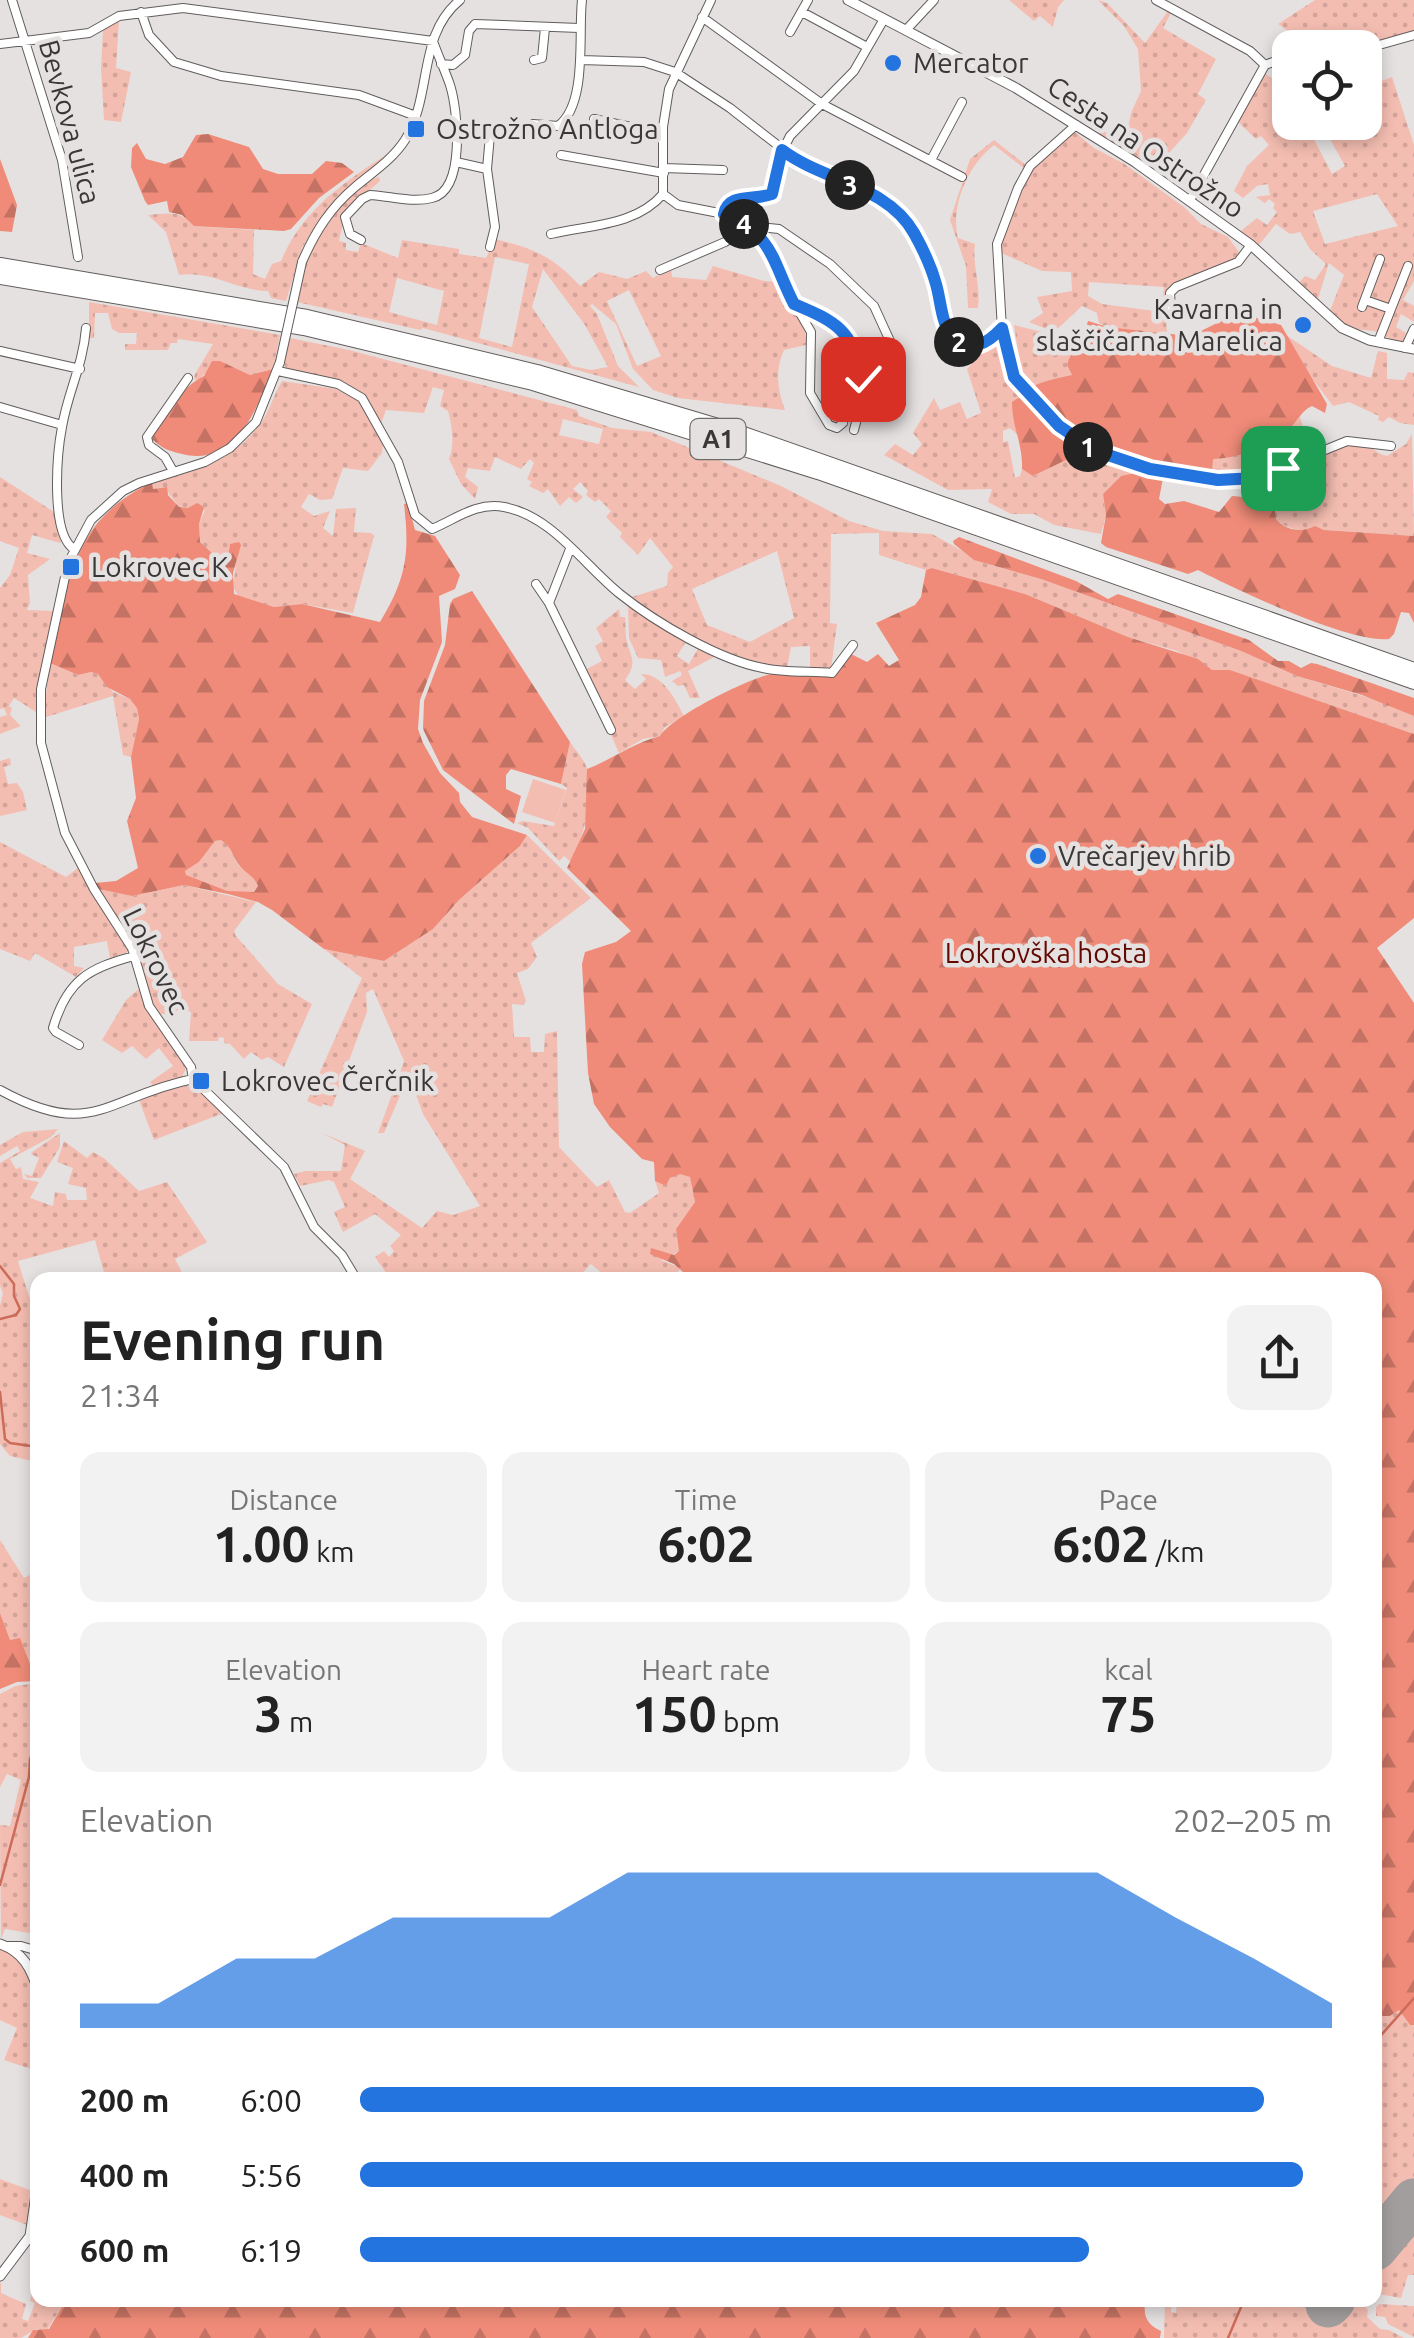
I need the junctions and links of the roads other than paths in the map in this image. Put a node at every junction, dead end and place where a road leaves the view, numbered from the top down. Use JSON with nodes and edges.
{"nodes":[{"id":1,"x":12,"y":0,"type":"edge"},
{"id":2,"x":460,"y":0,"type":"edge"},
{"id":3,"x":582,"y":0,"type":"edge"},
{"id":4,"x":711,"y":0,"type":"edge"},
{"id":5,"x":808,"y":0,"type":"edge"},
{"id":6,"x":848,"y":0,"type":"edge"},
{"id":7,"x":934,"y":0,"type":"edge"},
{"id":8,"x":1156,"y":0,"type":"edge"},
{"id":9,"x":141,"y":12,"type":"junction"},
{"id":10,"x":802,"y":12,"type":"junction"},
{"id":11,"x":702,"y":16,"type":"junction"},
{"id":12,"x":884,"y":20,"type":"junction"},
{"id":13,"x":545,"y":28,"type":"junction"},
{"id":14,"x":579,"y":28,"type":"junction"},
{"id":15,"x":906,"y":30,"type":"junction"},
{"id":16,"x":790,"y":32,"type":"dead end"},
{"id":17,"x":1414,"y":35,"type":"edge"},
{"id":18,"x":24,"y":39,"type":"junction"},
{"id":19,"x":433,"y":41,"type":"junction"},
{"id":20,"x":0,"y":44,"type":"edge"},
{"id":21,"x":1382,"y":44,"type":"edge"},
{"id":22,"x":867,"y":48,"type":"junction"},
{"id":23,"x":534,"y":60,"type":"dead end"},
{"id":24,"x":581,"y":60,"type":"junction"},
{"id":25,"x":1272,"y":62,"type":"edge"},
{"id":26,"x":442,"y":64,"type":"junction"},
{"id":27,"x":1265,"y":65,"type":"junction"},
{"id":28,"x":675,"y":72,"type":"junction"},
{"id":29,"x":962,"y":102,"type":"dead end"},
{"id":30,"x":822,"y":104,"type":"junction"},
{"id":31,"x":416,"y":116,"type":"junction"},
{"id":32,"x":594,"y":119,"type":"dead end"},
{"id":33,"x":533,"y":124,"type":"dead end"},
{"id":34,"x":663,"y":127,"type":"junction"},
{"id":35,"x":1073,"y":127,"type":"junction"},
{"id":36,"x":490,"y":135,"type":"dead end"},
{"id":37,"x":782,"y":150,"type":"junction"},
{"id":38,"x":561,"y":156,"type":"dead end"},
{"id":39,"x":930,"y":160,"type":"junction"},
{"id":40,"x":456,"y":162,"type":"junction"},
{"id":41,"x":487,"y":169,"type":"junction"},
{"id":42,"x":664,"y":170,"type":"junction"},
{"id":43,"x":723,"y":170,"type":"dead end"},
{"id":44,"x":962,"y":177,"type":"dead end"},
{"id":45,"x":663,"y":194,"type":"junction"},
{"id":46,"x":1190,"y":200,"type":"junction"},
{"id":47,"x":724,"y":214,"type":"junction"},
{"id":48,"x":750,"y":226,"type":"junction"},
{"id":49,"x":551,"y":234,"type":"dead end"},
{"id":50,"x":360,"y":240,"type":"dead end"},
{"id":51,"x":1251,"y":245,"type":"junction"},
{"id":52,"x":490,"y":247,"type":"dead end"},
{"id":53,"x":78,"y":257,"type":"dead end"},
{"id":54,"x":1380,"y":259,"type":"dead end"},
{"id":55,"x":0,"y":264,"type":"edge"},
{"id":56,"x":1408,"y":266,"type":"dead end"},
{"id":57,"x":660,"y":270,"type":"dead end"},
{"id":58,"x":0,"y":277,"type":"edge"},
{"id":59,"x":794,"y":304,"type":"junction"},
{"id":60,"x":1171,"y":307,"type":"dead end"},
{"id":61,"x":1391,"y":309,"type":"junction"},
{"id":62,"x":86,"y":328,"type":"dead end"},
{"id":63,"x":1002,"y":328,"type":"junction"},
{"id":64,"x":1414,"y":330,"type":"edge"},
{"id":65,"x":1378,"y":342,"type":"junction"},
{"id":66,"x":1409,"y":348,"type":"edge"},
{"id":67,"x":0,"y":350,"type":"edge"},
{"id":68,"x":279,"y":366,"type":"junction"},
{"id":69,"x":80,"y":369,"type":"junction"},
{"id":70,"x":188,"y":378,"type":"dead end"},
{"id":71,"x":901,"y":404,"type":"dead end"},
{"id":72,"x":0,"y":407,"type":"edge"},
{"id":73,"x":842,"y":423,"type":"dead end"},
{"id":74,"x":62,"y":425,"type":"junction"},
{"id":75,"x":854,"y":430,"type":"dead end"},
{"id":76,"x":1390,"y":446,"type":"dead end"},
{"id":77,"x":173,"y":471,"type":"junction"},
{"id":78,"x":74,"y":549,"type":"junction"},
{"id":79,"x":570,"y":549,"type":"junction"},
{"id":80,"x":536,"y":584,"type":"dead end"},
{"id":81,"x":549,"y":603,"type":"junction"},
{"id":82,"x":853,"y":645,"type":"dead end"},
{"id":83,"x":1414,"y":670,"type":"edge"},
{"id":84,"x":1414,"y":682,"type":"edge"},
{"id":85,"x":611,"y":730,"type":"dead end"},
{"id":86,"x":134,"y":956,"type":"junction"},
{"id":87,"x":79,"y":1045,"type":"dead end"},
{"id":88,"x":193,"y":1080,"type":"junction"},
{"id":89,"x":0,"y":1090,"type":"edge"},
{"id":90,"x":352,"y":1272,"type":"edge"},
{"id":91,"x":4,"y":1945,"type":"edge"},
{"id":92,"x":30,"y":1949,"type":"edge"},
{"id":93,"x":30,"y":1969,"type":"edge"},
{"id":94,"x":30,"y":2236,"type":"edge"},
{"id":95,"x":0,"y":2276,"type":"edge"}],
"edges":[{"from":1,"to":18,"type":"street","name":"Bevkova ulica"},
{"from":2,"to":19,"type":"street"},
{"from":3,"to":14,"type":"street"},
{"from":4,"to":11,"type":"street"},
{"from":5,"to":10,"type":"street"},
{"from":6,"to":12,"type":"street","name":"Cesta na Ostrožno"},
{"from":7,"to":15,"type":"street"},
{"from":8,"to":27,"type":"street"},
{"from":9,"to":18,"type":"street"},
{"from":9,"to":19,"type":"street"},
{"from":9,"to":31,"type":"street"},
{"from":10,"to":16,"type":"street"},
{"from":10,"to":22,"type":"street"},
{"from":11,"to":28,"type":"street"},
{"from":11,"to":30,"type":"street"},
{"from":12,"to":15,"type":"street","name":"Cesta na Ostrožno"},
{"from":12,"to":22,"type":"street"},
{"from":13,"to":14,"type":"street"},
{"from":13,"to":23,"type":"street"},
{"from":13,"to":26,"type":"street"},
{"from":14,"to":24,"type":"street"},
{"from":15,"to":35,"type":"street","name":"Cesta na Ostrožno"},
{"from":17,"to":21,"type":"street"},
{"from":18,"to":20,"type":"street"},
{"from":18,"to":53,"type":"street","name":"Bevkova ulica"},
{"from":19,"to":26,"type":"street"},
{"from":19,"to":31,"type":"street"},
{"from":22,"to":30,"type":"street"},
{"from":24,"to":28,"type":"street"},
{"from":24,"to":33,"type":"street"},
{"from":25,"to":27,"type":"street"},
{"from":26,"to":40,"type":"street"},
{"from":27,"to":46,"type":"street"},
{"from":28,"to":34,"type":"street"},
{"from":28,"to":37,"type":"street"},
{"from":29,"to":39,"type":"street"},
{"from":30,"to":37,"type":"street"},
{"from":30,"to":39,"type":"street"},
{"from":31,"to":68,"type":"street","bridge":true},
{"from":32,"to":34,"type":"street"},
{"from":34,"to":42,"type":"street"},
{"from":35,"to":46,"type":"street","name":"Cesta na Ostrožno"},
{"from":35,"to":63,"type":"street"},
{"from":36,"to":41,"type":"street"},
{"from":37,"to":47,"type":"street"},
{"from":37,"to":63,"type":"street"},
{"from":38,"to":42,"type":"street"},
{"from":39,"to":44,"type":"street"},
{"from":40,"to":41,"type":"street"},
{"from":40,"to":50,"type":"street"},
{"from":41,"to":52,"type":"street"},
{"from":42,"to":43,"type":"street"},
{"from":42,"to":45,"type":"street"},
{"from":45,"to":47,"type":"street"},
{"from":45,"to":49,"type":"street"},
{"from":46,"to":51,"type":"street","name":"Cesta na Ostrožno"},
{"from":47,"to":48,"type":"street"},
{"from":48,"to":57,"type":"street"},
{"from":48,"to":59,"type":"street"},
{"from":48,"to":71,"type":"street"},
{"from":51,"to":60,"type":"street"},
{"from":51,"to":65,"type":"street","name":"Cesta na Ostrožno"},
{"from":54,"to":61,"type":"street"},
{"from":55,"to":83,"type":"highway","number":"A1"},
{"from":56,"to":61,"type":"street"},
{"from":58,"to":84,"type":"highway","number":"A1"},
{"from":59,"to":73,"type":"street"},
{"from":59,"to":75,"type":"street"},
{"from":61,"to":65,"type":"street"},
{"from":62,"to":69,"type":"street"},
{"from":63,"to":76,"type":"street"},
{"from":64,"to":66,"type":"street","name":"Cesta na Ostrožno"},
{"from":65,"to":66,"type":"street","name":"Cesta na Ostrožno"},
{"from":67,"to":69,"type":"street"},
{"from":68,"to":77,"type":"street"},
{"from":68,"to":79,"type":"street"},
{"from":69,"to":74,"type":"street"},
{"from":70,"to":77,"type":"street"},
{"from":72,"to":74,"type":"street"},
{"from":74,"to":78,"type":"street"},
{"from":77,"to":78,"type":"street"},
{"from":78,"to":86,"type":"street","name":"Lokrovec"},
{"from":79,"to":81,"type":"street"},
{"from":79,"to":82,"type":"street"},
{"from":80,"to":81,"type":"street"},
{"from":81,"to":85,"type":"street"},
{"from":86,"to":87,"type":"street"},
{"from":86,"to":88,"type":"street","name":"Lokrovec"},
{"from":88,"to":89,"type":"street"},
{"from":88,"to":90,"type":"street","name":"Lokrovec"},
{"from":91,"to":92,"type":"street"},
{"from":91,"to":93,"type":"street"},
{"from":94,"to":95,"type":"street"}]}
